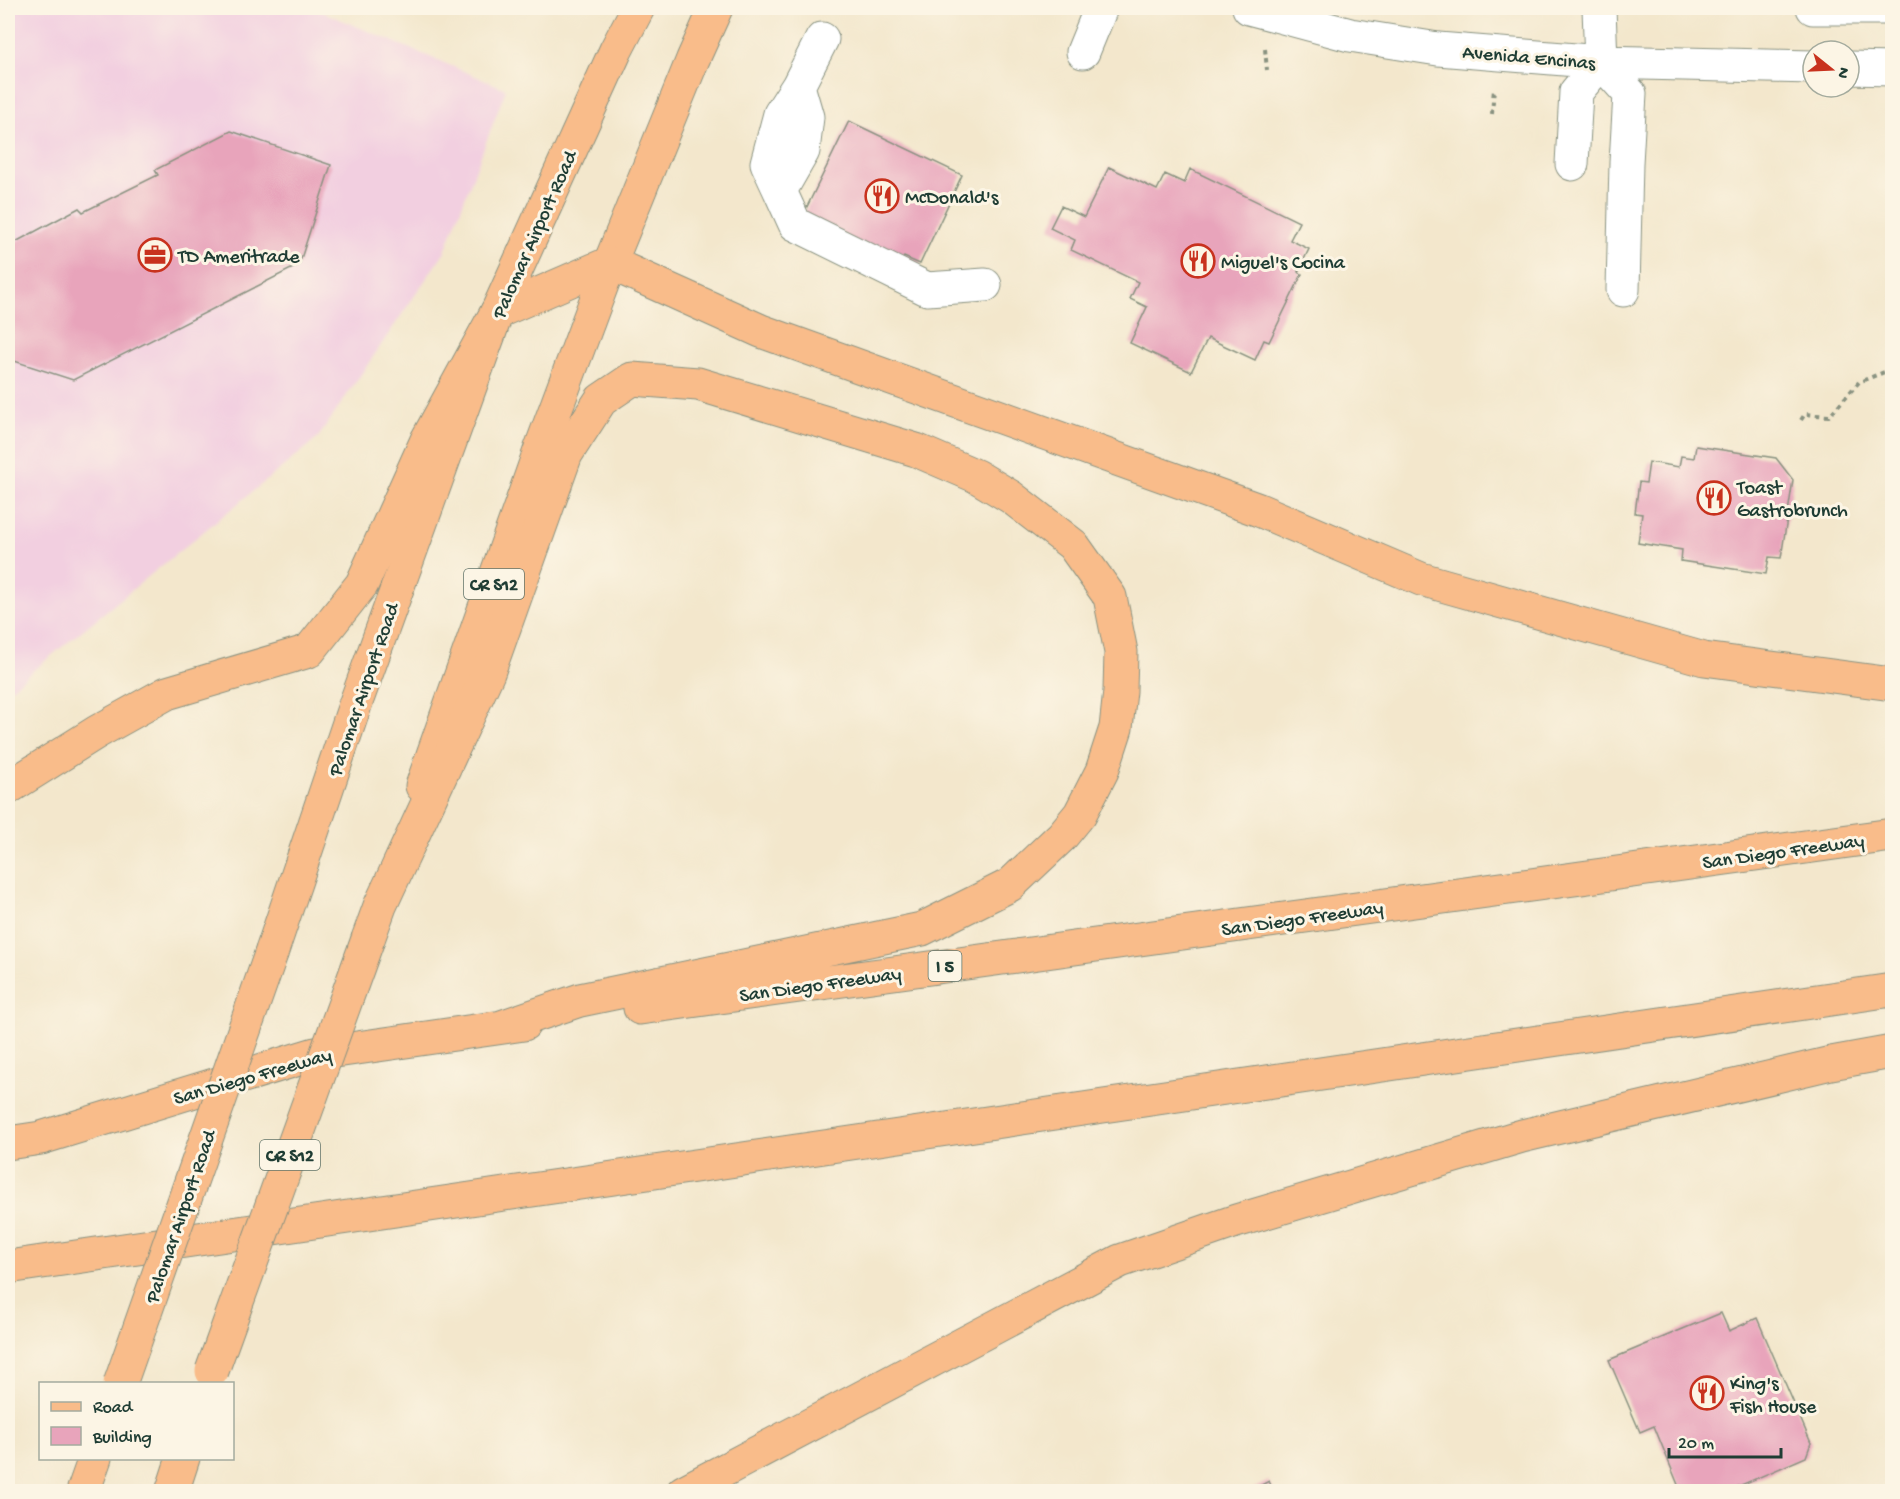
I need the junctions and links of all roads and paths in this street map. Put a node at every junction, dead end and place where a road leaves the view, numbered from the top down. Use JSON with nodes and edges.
{"nodes":[{"id":1,"x":638,"y":8,"type":"edge"},
{"id":2,"x":716,"y":8,"type":"edge"},
{"id":3,"x":739,"y":8,"type":"edge"},
{"id":4,"x":1101,"y":8,"type":"edge"},
{"id":5,"x":1249,"y":8,"type":"edge"},
{"id":6,"x":1599,"y":8,"type":"edge"},
{"id":7,"x":1812,"y":8,"type":"edge"},
{"id":8,"x":1893,"y":8,"type":"edge"},
{"id":9,"x":822,"y":39,"type":"dead end"},
{"id":10,"x":1264,"y":43,"type":"dead end"},
{"id":11,"x":1083,"y":52,"type":"dead end"},
{"id":12,"x":693,"y":59,"type":"junction"},
{"id":13,"x":1601,"y":62,"type":"junction"},
{"id":14,"x":1801,"y":67,"type":"edge"},
{"id":15,"x":1861,"y":68,"type":"edge"},
{"id":16,"x":1893,"y":69,"type":"edge"},
{"id":17,"x":1268,"y":70,"type":"dead end"},
{"id":18,"x":1494,"y":87,"type":"dead end"},
{"id":19,"x":1492,"y":114,"type":"dead end"},
{"id":20,"x":1572,"y":164,"type":"dead end"},
{"id":21,"x":610,"y":263,"type":"junction"},
{"id":22,"x":985,"y":285,"type":"dead end"},
{"id":23,"x":1623,"y":290,"type":"dead end"},
{"id":24,"x":497,"y":312,"type":"junction"},
{"id":25,"x":1893,"y":369,"type":"edge"},
{"id":26,"x":1801,"y":420,"type":"dead end"},
{"id":27,"x":1893,"y":684,"type":"edge"},
{"id":28,"x":8,"y":788,"type":"edge"},
{"id":29,"x":1893,"y":835,"type":"edge"},
{"id":30,"x":380,"y":906,"type":"junction"},
{"id":31,"x":1893,"y":990,"type":"edge"},
{"id":32,"x":501,"y":1027,"type":"junction"},
{"id":33,"x":1893,"y":1052,"type":"edge"},
{"id":34,"x":8,"y":1143,"type":"edge"},
{"id":35,"x":8,"y":1267,"type":"edge"},
{"id":36,"x":210,"y":1377,"type":"edge"},
{"id":37,"x":120,"y":1382,"type":"edge"},
{"id":38,"x":93,"y":1460,"type":"edge"},
{"id":39,"x":182,"y":1460,"type":"edge"},
{"id":40,"x":83,"y":1491,"type":"edge"},
{"id":41,"x":172,"y":1491,"type":"edge"},
{"id":42,"x":683,"y":1491,"type":"edge"}],
"edges":[{"from":1,"to":24,"type":"main road","name":"Palomar Airport Road"},
{"from":2,"to":12,"type":"main road","number":"CR S12"},
{"from":3,"to":12,"type":"main road"},
{"from":4,"to":11,"type":"street"},
{"from":5,"to":13,"type":"street","name":"Avenida Encinas"},
{"from":6,"to":13,"type":"street"},
{"from":7,"to":8,"type":"street"},
{"from":9,"to":22,"type":"street"},
{"from":10,"to":17,"type":"path"},
{"from":12,"to":21,"type":"main road","number":"CR S12"},
{"from":13,"to":14,"type":"street","name":"Avenida Encinas"},
{"from":13,"to":20,"type":"street"},
{"from":13,"to":23,"type":"street"},
{"from":15,"to":16,"type":"street"},
{"from":18,"to":19,"type":"path"},
{"from":21,"to":24,"type":"main road"},
{"from":21,"to":27,"type":"main road"},
{"from":21,"to":30,"type":"main road","number":"CR S12"},
{"from":24,"to":28,"type":"main road"},
{"from":24,"to":37,"type":"main road","name":"Palomar Airport Road","bridge":true},
{"from":25,"to":26,"type":"path"},
{"from":29,"to":32,"type":"main road","name":"San Diego Freeway","number":"I 5"},
{"from":30,"to":32,"type":"main road"},
{"from":30,"to":36,"type":"main road","number":"CR S12","bridge":true},
{"from":31,"to":35,"type":"main road"},
{"from":32,"to":34,"type":"main road","name":"San Diego Freeway","number":"I 5"},
{"from":33,"to":42,"type":"main road"},
{"from":38,"to":40,"type":"main road"},
{"from":39,"to":41,"type":"main road"}]}
